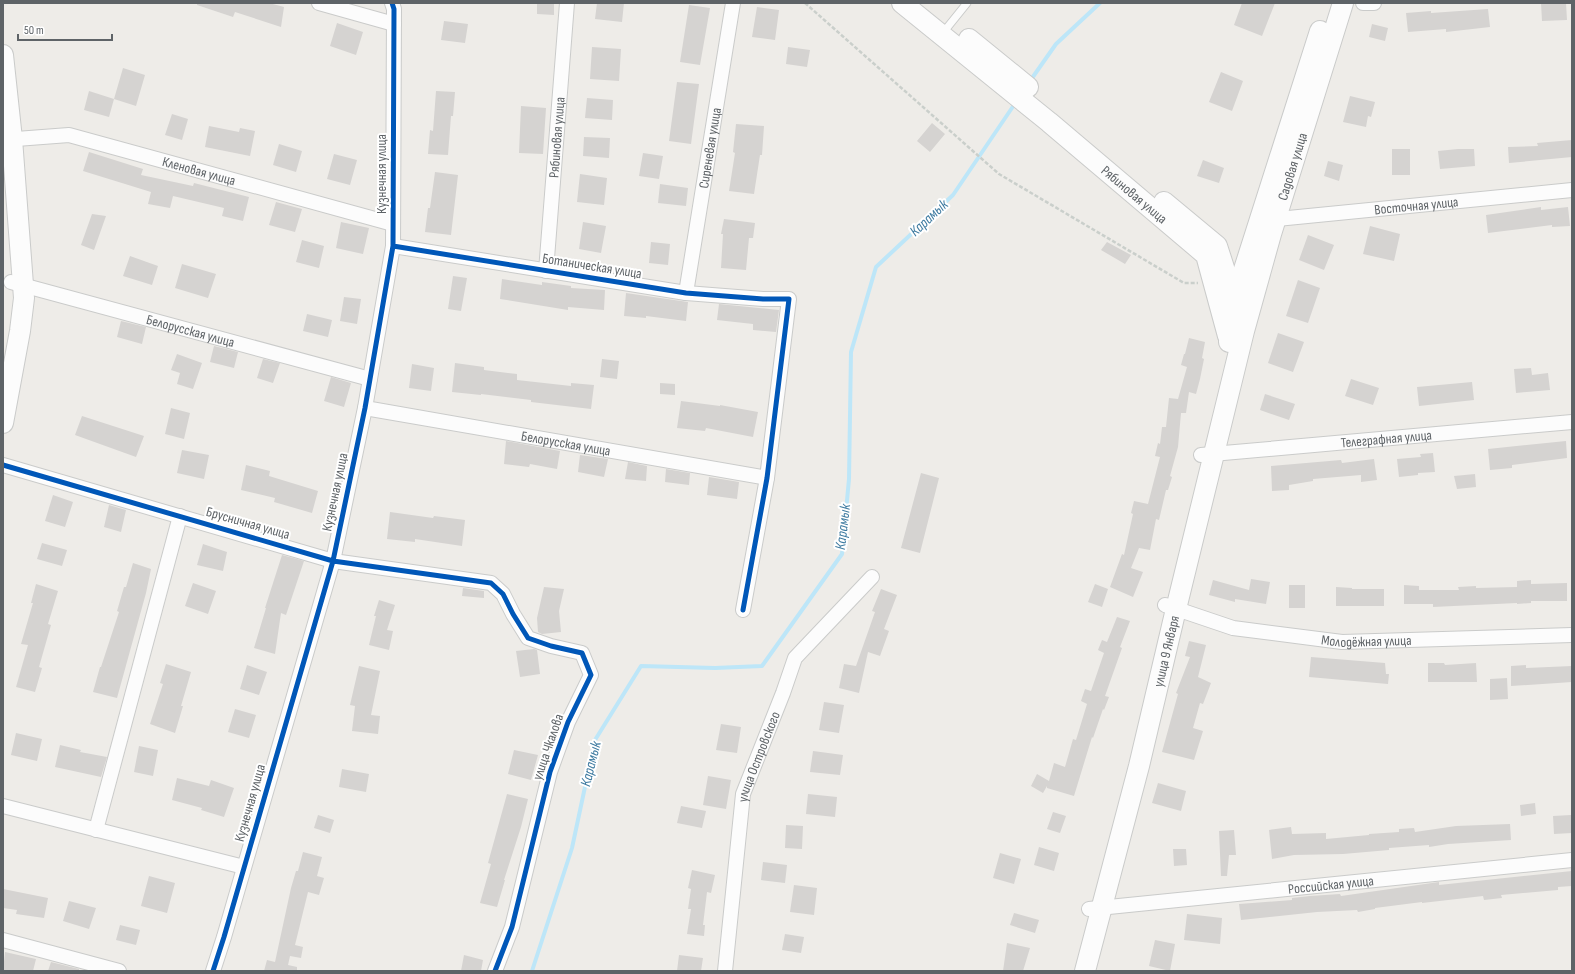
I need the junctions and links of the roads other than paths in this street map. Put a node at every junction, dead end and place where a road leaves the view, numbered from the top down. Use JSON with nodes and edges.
{"nodes":[{"id":1,"x":319,"y":3,"type":"edge"},
{"id":2,"x":392,"y":3,"type":"edge"},
{"id":3,"x":567,"y":3,"type":"edge"},
{"id":4,"x":732,"y":3,"type":"edge"},
{"id":5,"x":902,"y":3,"type":"edge"},
{"id":6,"x":923,"y":3,"type":"edge"},
{"id":7,"x":966,"y":3,"type":"edge"},
{"id":8,"x":1329,"y":3,"type":"edge"},
{"id":9,"x":1343,"y":3,"type":"edge"},
{"id":10,"x":1363,"y":3,"type":"edge"},
{"id":11,"x":1374,"y":3,"type":"edge"},
{"id":12,"x":394,"y":24,"type":"junction"},
{"id":13,"x":945,"y":30,"type":"junction"},
{"id":14,"x":3,"y":55,"type":"edge"},
{"id":15,"x":1053,"y":118,"type":"junction"},
{"id":16,"x":7,"y":140,"type":"edge"},
{"id":17,"x":1572,"y":190,"type":"edge"},
{"id":18,"x":3,"y":195,"type":"edge"},
{"id":19,"x":1268,"y":220,"type":"junction"},
{"id":20,"x":393,"y":224,"type":"junction"},
{"id":21,"x":392,"y":246,"type":"junction"},
{"id":22,"x":546,"y":271,"type":"junction"},
{"id":23,"x":17,"y":284,"type":"junction"},
{"id":24,"x":686,"y":293,"type":"junction"},
{"id":25,"x":1236,"y":305,"type":"junction"},
{"id":26,"x":1236,"y":335,"type":"junction"},
{"id":27,"x":3,"y":366,"type":"edge"},
{"id":28,"x":370,"y":379,"type":"junction"},
{"id":29,"x":365,"y":408,"type":"junction"},
{"id":30,"x":1572,"y":422,"type":"edge"},
{"id":31,"x":3,"y":423,"type":"edge"},
{"id":32,"x":1207,"y":454,"type":"junction"},
{"id":33,"x":3,"y":465,"type":"edge"},
{"id":34,"x":767,"y":478,"type":"junction"},
{"id":35,"x":180,"y":516,"type":"junction"},
{"id":36,"x":333,"y":561,"type":"junction"},
{"id":37,"x":872,"y":577,"type":"dead end"},
{"id":38,"x":491,"y":583,"type":"joint"},
{"id":39,"x":1170,"y":607,"type":"junction"},
{"id":40,"x":743,"y":610,"type":"dead end"},
{"id":41,"x":1572,"y":635,"type":"edge"},
{"id":42,"x":3,"y":806,"type":"edge"},
{"id":43,"x":96,"y":830,"type":"junction"},
{"id":44,"x":1572,"y":860,"type":"edge"},
{"id":45,"x":244,"y":867,"type":"junction"},
{"id":46,"x":1095,"y":908,"type":"junction"},
{"id":47,"x":3,"y":940,"type":"edge"},
{"id":48,"x":119,"y":971,"type":"edge"},
{"id":49,"x":213,"y":971,"type":"edge"},
{"id":50,"x":495,"y":971,"type":"edge"},
{"id":51,"x":725,"y":971,"type":"edge"},
{"id":52,"x":1074,"y":971,"type":"edge"},
{"id":53,"x":1085,"y":971,"type":"edge"}],
"edges":[{"from":1,"to":12,"type":"street"},
{"from":2,"to":12,"type":"street","name":"Кузнечная улица"},
{"from":3,"to":22,"type":"street","name":"Рябиновая улица"},
{"from":4,"to":24,"type":"street","name":"Сиреневая улица"},
{"from":5,"to":13,"type":"main road"},
{"from":6,"to":13,"type":"main road"},
{"from":7,"to":13,"type":"lane"},
{"from":8,"to":19,"type":"main road","name":"Садовая улица"},
{"from":9,"to":19,"type":"main road","name":"Садовая улица"},
{"from":10,"to":11,"type":"street"},
{"from":12,"to":20,"type":"street","name":"Кузнечная улица"},
{"from":13,"to":15,"type":"main road","name":"Рябиновая улица"},
{"from":14,"to":16,"type":"main road"},
{"from":15,"to":25,"type":"main road"},
{"from":15,"to":26,"type":"main road","name":"Рябиновая улица"},
{"from":16,"to":20,"type":"street","name":"Кленовая улица"},
{"from":16,"to":23,"type":"main road"},
{"from":17,"to":19,"type":"street","name":"Восточная улица"},
{"from":18,"to":23,"type":"main road"},
{"from":19,"to":25,"type":"main road"},
{"from":19,"to":26,"type":"main road","name":"Садовая улица"},
{"from":20,"to":21,"type":"street","name":"Кузнечная улица"},
{"from":21,"to":22,"type":"street","name":"Ботаническая улица"},
{"from":21,"to":28,"type":"street","name":"Кузнечная улица"},
{"from":22,"to":24,"type":"street","name":"Ботаническая улица"},
{"from":23,"to":27,"type":"main road"},
{"from":23,"to":28,"type":"street","name":"Белорусская улица"},
{"from":23,"to":31,"type":"main road"},
{"from":24,"to":34,"type":"street","name":"Ботаническая улица"},
{"from":25,"to":26,"type":"main road"},
{"from":26,"to":32,"type":"main road","name":"улица 9 Января"},
{"from":28,"to":29,"type":"street","name":"Кузнечная улица"},
{"from":29,"to":34,"type":"street","name":"Белорусская улица"},
{"from":29,"to":36,"type":"street","name":"Кузнечная улица"},
{"from":30,"to":32,"type":"street","name":"Телеграфная улица"},
{"from":32,"to":39,"type":"main road","name":"улица 9 Января"},
{"from":33,"to":35,"type":"street","name":"Брусничная улица"},
{"from":34,"to":40,"type":"street"},
{"from":35,"to":36,"type":"street","name":"Брусничная улица"},
{"from":35,"to":43,"type":"street"},
{"from":36,"to":38,"type":"street","name":"Брусничная улица"},
{"from":36,"to":45,"type":"street","name":"Кузнечная улица"},
{"from":37,"to":51,"type":"street","name":"улица Островского"},
{"from":38,"to":50,"type":"street","name":"улица Чкалова"},
{"from":39,"to":41,"type":"street","name":"Молодёжная улица"},
{"from":39,"to":46,"type":"main road","name":"улица 9 Января"},
{"from":42,"to":43,"type":"street"},
{"from":43,"to":45,"type":"street"},
{"from":44,"to":46,"type":"street","name":"Российская улица"},
{"from":45,"to":49,"type":"street","name":"Кузнечная улица"},
{"from":46,"to":52,"type":"main road","name":"улица 9 Января"},
{"from":46,"to":53,"type":"main road","name":"улица 9 Января"},
{"from":47,"to":48,"type":"street"}]}
